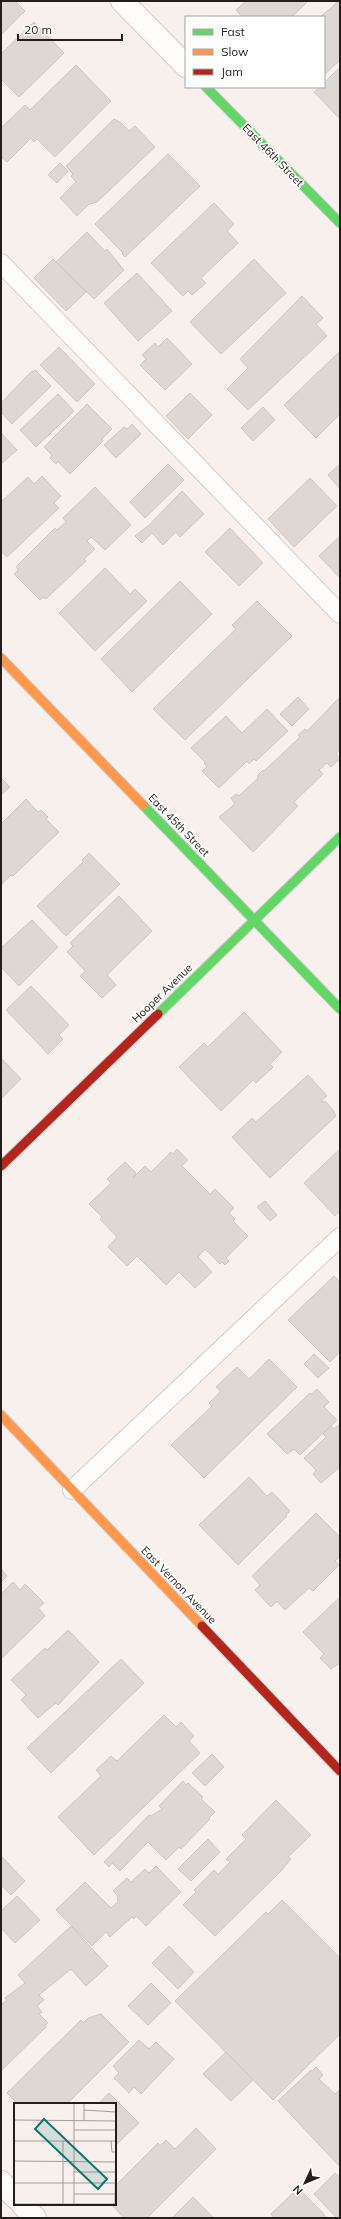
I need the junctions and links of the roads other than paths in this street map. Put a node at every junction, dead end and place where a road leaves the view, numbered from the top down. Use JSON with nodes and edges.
{"nodes":[{"id":1,"x":122,"y":1,"type":"edge"},
{"id":2,"x":185,"y":65,"type":"edge"},
{"id":3,"x":207,"y":88,"type":"edge"},
{"id":4,"x":340,"y":223,"type":"edge"},
{"id":5,"x":1,"y":263,"type":"edge"},
{"id":6,"x":340,"y":614,"type":"edge"},
{"id":7,"x":1,"y":658,"type":"edge"},
{"id":8,"x":340,"y":837,"type":"edge"},
{"id":9,"x":255,"y":920,"type":"junction"},
{"id":10,"x":340,"y":1009,"type":"edge"},
{"id":11,"x":1,"y":1166,"type":"edge"},
{"id":12,"x":340,"y":1237,"type":"edge"},
{"id":13,"x":4,"y":1423,"type":"edge"},
{"id":14,"x":72,"y":1490,"type":"junction"},
{"id":15,"x":340,"y":1771,"type":"edge"},
{"id":16,"x":1,"y":2182,"type":"edge"},
{"id":17,"x":14,"y":2196,"type":"edge"},
{"id":18,"x":23,"y":2205,"type":"edge"},
{"id":19,"x":35,"y":2218,"type":"edge"}],
"edges":[{"from":1,"to":2,"type":"street"},
{"from":3,"to":4,"type":"street","name":"East 46th Street"},
{"from":5,"to":6,"type":"lane"},
{"from":7,"to":9,"type":"street","name":"East 45th Street"},
{"from":8,"to":9,"type":"street","name":"Hooper Avenue"},
{"from":9,"to":10,"type":"street","name":"East 45th Street"},
{"from":9,"to":11,"type":"street","name":"Hooper Avenue"},
{"from":12,"to":14,"type":"lane"},
{"from":13,"to":14,"type":"street","name":"East Vernon Avenue"},
{"from":14,"to":15,"type":"street","name":"East Vernon Avenue"},
{"from":16,"to":17,"type":"street"},
{"from":18,"to":19,"type":"street"}]}
